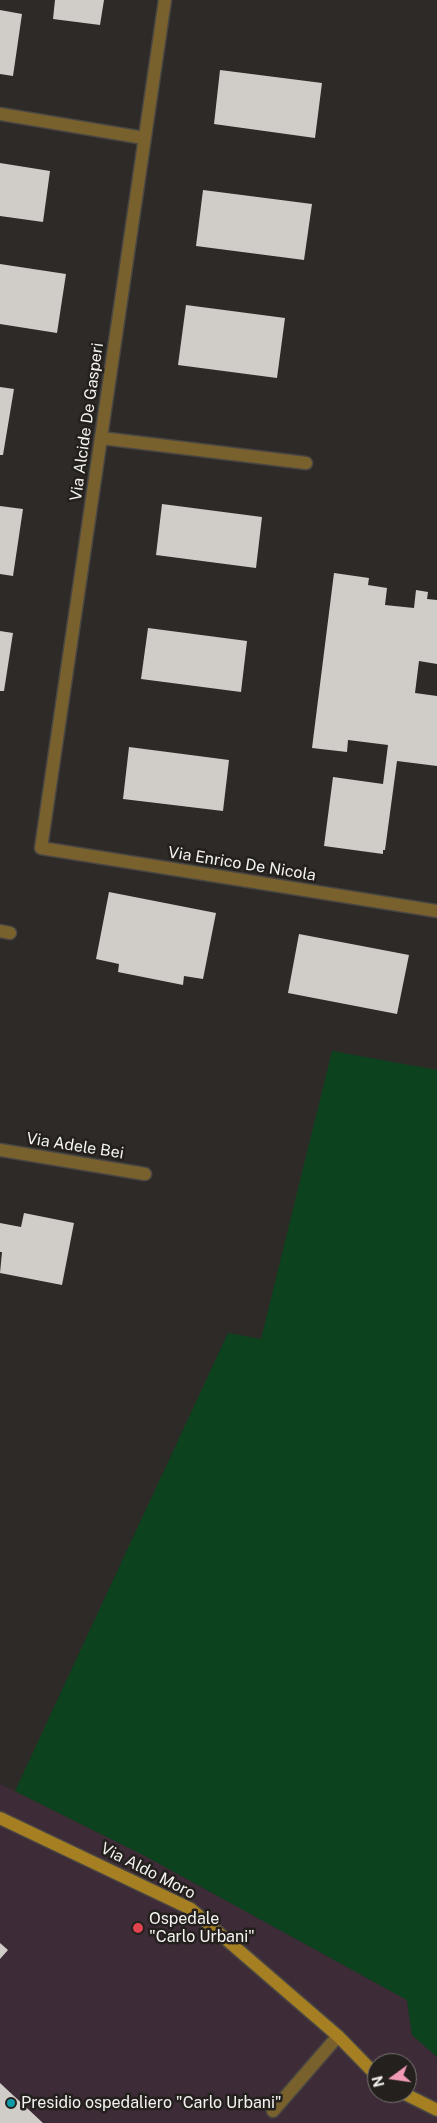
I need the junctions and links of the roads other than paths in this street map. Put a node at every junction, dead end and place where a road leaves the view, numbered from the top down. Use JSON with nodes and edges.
{"nodes":[{"id":1,"x":166,"y":0,"type":"edge"},
{"id":2,"x":0,"y":114,"type":"edge"},
{"id":3,"x":144,"y":138,"type":"junction"},
{"id":4,"x":101,"y":438,"type":"junction"},
{"id":5,"x":306,"y":463,"type":"dead end"},
{"id":6,"x":41,"y":848,"type":"joint"},
{"id":7,"x":437,"y":912,"type":"edge"},
{"id":8,"x":0,"y":1150,"type":"edge"},
{"id":9,"x":145,"y":1174,"type":"dead end"},
{"id":10,"x":0,"y":1818,"type":"edge"},
{"id":11,"x":338,"y":2036,"type":"junction"},
{"id":12,"x":367,"y":2066,"type":"edge"},
{"id":13,"x":417,"y":2100,"type":"edge"},
{"id":14,"x":437,"y":2110,"type":"edge"},
{"id":15,"x":273,"y":2111,"type":"dead end"}],
"edges":[{"from":1,"to":3,"type":"street","name":"Via Alcide De Gasperi"},
{"from":2,"to":3,"type":"street"},
{"from":3,"to":4,"type":"street","name":"Via Alcide De Gasperi"},
{"from":4,"to":5,"type":"street"},
{"from":4,"to":6,"type":"street","name":"Via Alcide De Gasperi"},
{"from":6,"to":7,"type":"street","name":"Via Enrico De Nicola"},
{"from":8,"to":9,"type":"street","name":"Via Adele Bei"},
{"from":10,"to":11,"type":"street","name":"Via Aldo Moro"},
{"from":11,"to":12,"type":"street","name":"Via Aldo Moro"},
{"from":11,"to":15,"type":"street"},
{"from":13,"to":14,"type":"street"}]}
